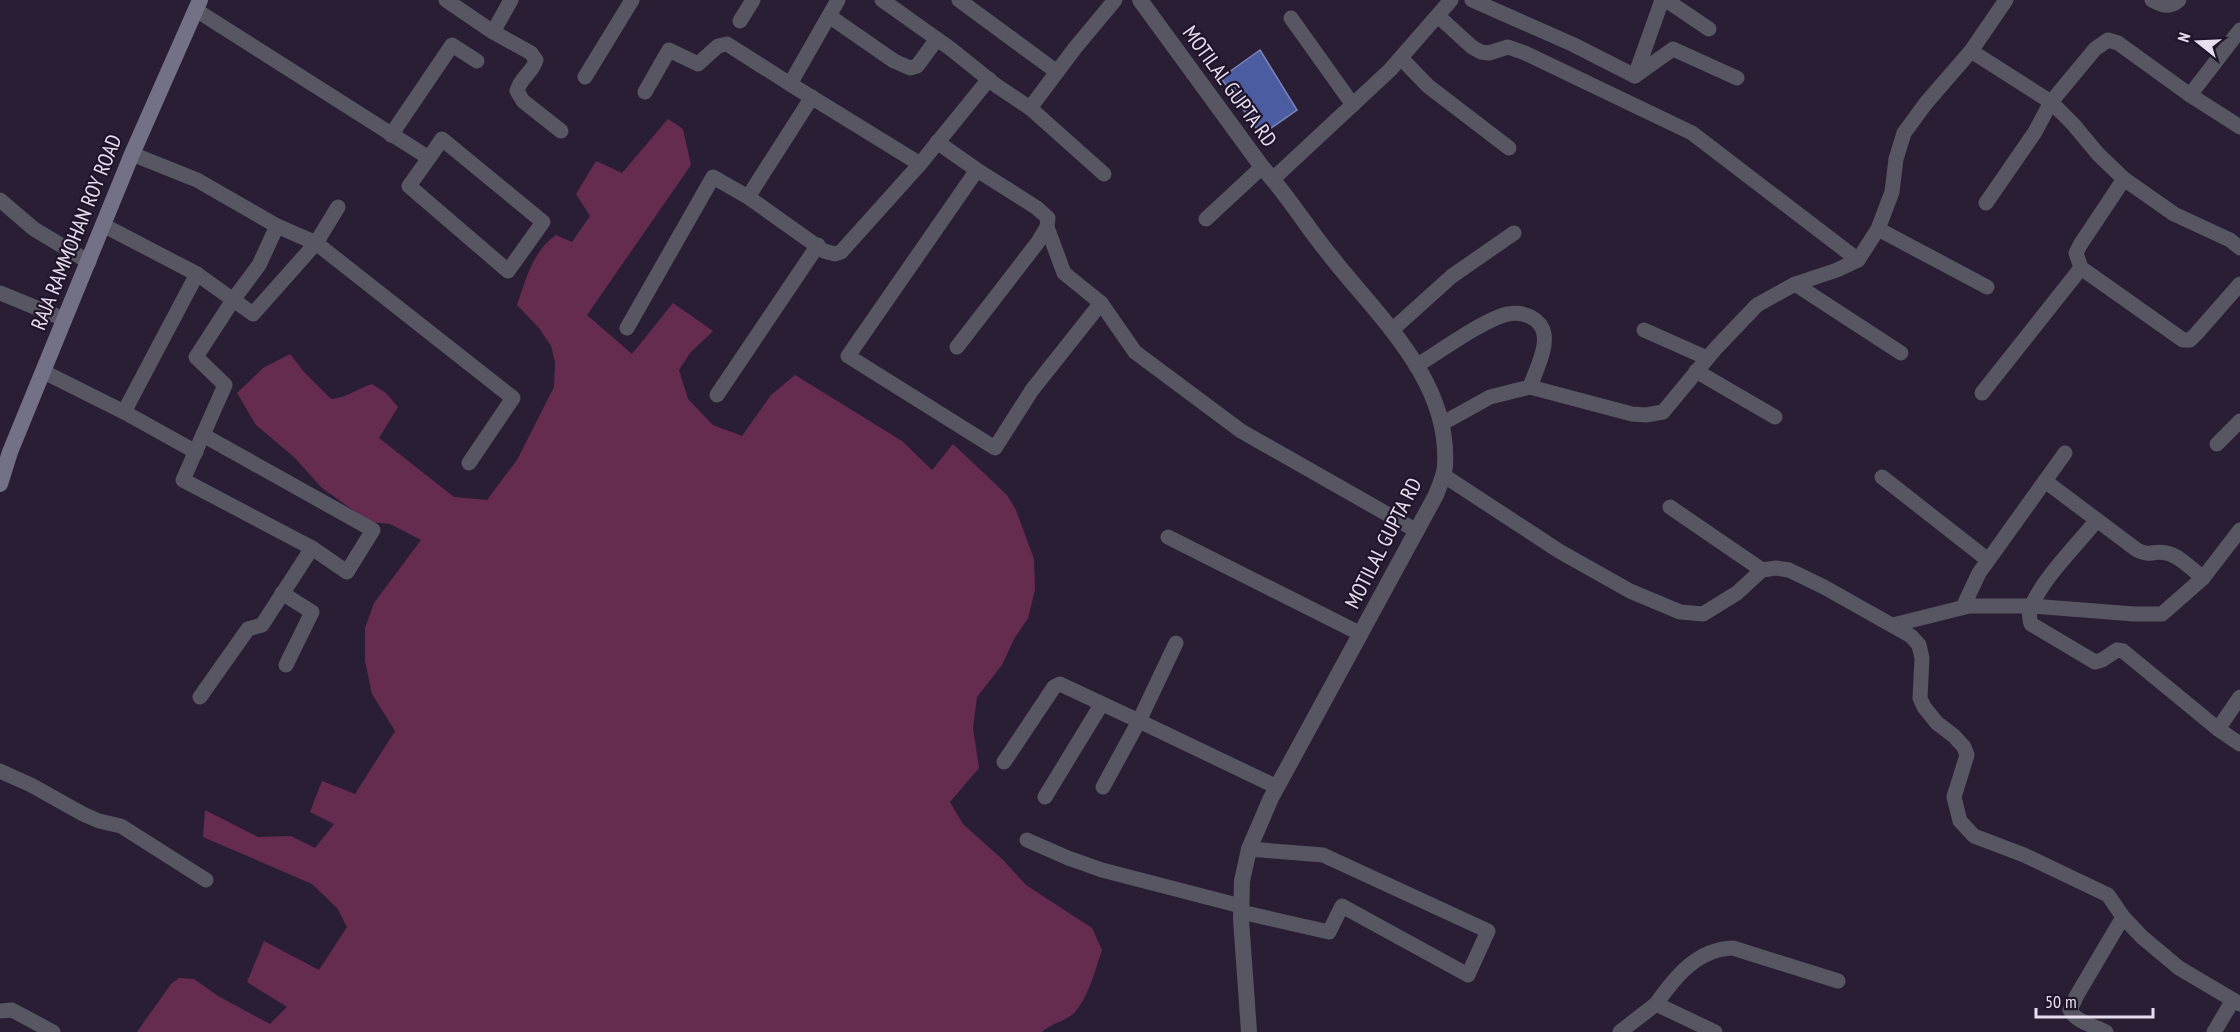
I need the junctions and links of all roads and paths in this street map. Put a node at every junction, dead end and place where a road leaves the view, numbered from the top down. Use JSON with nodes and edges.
{"nodes":[{"id":1,"x":446,"y":0,"type":"edge"},
{"id":2,"x":511,"y":0,"type":"edge"},
{"id":3,"x":632,"y":0,"type":"edge"},
{"id":4,"x":753,"y":0,"type":"edge"},
{"id":5,"x":838,"y":0,"type":"edge"},
{"id":6,"x":882,"y":0,"type":"edge"},
{"id":7,"x":959,"y":0,"type":"edge"},
{"id":8,"x":1115,"y":0,"type":"edge"},
{"id":9,"x":1140,"y":0,"type":"edge"},
{"id":10,"x":1450,"y":0,"type":"edge"},
{"id":11,"x":1472,"y":0,"type":"edge"},
{"id":12,"x":1664,"y":0,"type":"edge"},
{"id":13,"x":2006,"y":0,"type":"edge"},
{"id":14,"x":2151,"y":0,"type":"edge"},
{"id":15,"x":2179,"y":0,"type":"edge"},
{"id":16,"x":198,"y":5,"type":"edge"},
{"id":17,"x":829,"y":16,"type":"junction"},
{"id":18,"x":1437,"y":16,"type":"junction"},
{"id":19,"x":1291,"y":18,"type":"dead end"},
{"id":20,"x":740,"y":21,"type":"dead end"},
{"id":21,"x":1709,"y":29,"type":"dead end"},
{"id":22,"x":2240,"y":30,"type":"edge"},
{"id":23,"x":493,"y":32,"type":"junction"},
{"id":24,"x":937,"y":39,"type":"junction"},
{"id":25,"x":1971,"y":51,"type":"junction"},
{"id":26,"x":1401,"y":58,"type":"junction"},
{"id":27,"x":477,"y":61,"type":"dead end"},
{"id":28,"x":1057,"y":72,"type":"junction"},
{"id":29,"x":1635,"y":76,"type":"junction"},
{"id":30,"x":585,"y":77,"type":"dead end"},
{"id":31,"x":1737,"y":78,"type":"dead end"},
{"id":32,"x":989,"y":79,"type":"junction"},
{"id":33,"x":790,"y":84,"type":"junction"},
{"id":34,"x":645,"y":92,"type":"dead end"},
{"id":35,"x":2190,"y":95,"type":"junction"},
{"id":36,"x":812,"y":98,"type":"junction"},
{"id":37,"x":2051,"y":102,"type":"junction"},
{"id":38,"x":1353,"y":105,"type":"junction"},
{"id":39,"x":1030,"y":108,"type":"junction"},
{"id":40,"x":2240,"y":126,"type":"edge"},
{"id":41,"x":561,"y":131,"type":"dead end"},
{"id":42,"x":391,"y":135,"type":"junction"},
{"id":43,"x":937,"y":142,"type":"junction"},
{"id":44,"x":1509,"y":148,"type":"dead end"},
{"id":45,"x":132,"y":154,"type":"junction"},
{"id":46,"x":429,"y":158,"type":"junction"},
{"id":47,"x":920,"y":164,"type":"junction"},
{"id":48,"x":977,"y":170,"type":"junction"},
{"id":49,"x":1267,"y":173,"type":"junction"},
{"id":50,"x":1104,"y":174,"type":"dead end"},
{"id":51,"x":2124,"y":179,"type":"junction"},
{"id":52,"x":748,"y":197,"type":"junction"},
{"id":53,"x":0,"y":200,"type":"edge"},
{"id":54,"x":1986,"y":203,"type":"dead end"},
{"id":55,"x":338,"y":207,"type":"dead end"},
{"id":56,"x":1206,"y":219,"type":"dead end"},
{"id":57,"x":103,"y":225,"type":"junction"},
{"id":58,"x":277,"y":226,"type":"junction"},
{"id":59,"x":1047,"y":228,"type":"junction"},
{"id":60,"x":1878,"y":229,"type":"junction"},
{"id":61,"x":1514,"y":233,"type":"dead end"},
{"id":62,"x":316,"y":243,"type":"junction"},
{"id":63,"x":818,"y":245,"type":"junction"},
{"id":64,"x":2240,"y":248,"type":"edge"},
{"id":65,"x":1858,"y":260,"type":"junction"},
{"id":66,"x":89,"y":262,"type":"junction"},
{"id":67,"x":2081,"y":268,"type":"junction"},
{"id":68,"x":197,"y":274,"type":"junction"},
{"id":69,"x":1795,"y":284,"type":"junction"},
{"id":70,"x":2240,"y":284,"type":"edge"},
{"id":71,"x":1987,"y":287,"type":"dead end"},
{"id":72,"x":0,"y":293,"type":"edge"},
{"id":73,"x":233,"y":300,"type":"junction"},
{"id":74,"x":1101,"y":303,"type":"junction"},
{"id":75,"x":64,"y":319,"type":"junction"},
{"id":76,"x":627,"y":328,"type":"dead end"},
{"id":77,"x":1392,"y":330,"type":"junction"},
{"id":78,"x":1644,"y":330,"type":"dead end"},
{"id":79,"x":957,"y":347,"type":"dead end"},
{"id":80,"x":1901,"y":353,"type":"dead end"},
{"id":81,"x":1707,"y":358,"type":"junction"},
{"id":82,"x":1416,"y":366,"type":"junction"},
{"id":83,"x":1696,"y":371,"type":"junction"},
{"id":84,"x":44,"y":372,"type":"junction"},
{"id":85,"x":1530,"y":387,"type":"junction"},
{"id":86,"x":1982,"y":393,"type":"dead end"},
{"id":87,"x":717,"y":395,"type":"dead end"},
{"id":88,"x":124,"y":412,"type":"junction"},
{"id":89,"x":1775,"y":417,"type":"dead end"},
{"id":90,"x":2240,"y":421,"type":"edge"},
{"id":91,"x":1443,"y":423,"type":"junction"},
{"id":92,"x":203,"y":435,"type":"junction"},
{"id":93,"x":2217,"y":444,"type":"dead end"},
{"id":94,"x":196,"y":452,"type":"junction"},
{"id":95,"x":2065,"y":453,"type":"dead end"},
{"id":96,"x":469,"y":463,"type":"dead end"},
{"id":97,"x":1443,"y":475,"type":"junction"},
{"id":98,"x":1882,"y":477,"type":"dead end"},
{"id":99,"x":2045,"y":481,"type":"junction"},
{"id":100,"x":0,"y":484,"type":"edge"},
{"id":101,"x":1670,"y":507,"type":"dead end"},
{"id":102,"x":2096,"y":520,"type":"junction"},
{"id":103,"x":2240,"y":530,"type":"edge"},
{"id":104,"x":1417,"y":531,"type":"junction"},
{"id":105,"x":1168,"y":537,"type":"dead end"},
{"id":106,"x":312,"y":548,"type":"junction"},
{"id":107,"x":1988,"y":560,"type":"junction"},
{"id":108,"x":1762,"y":570,"type":"junction"},
{"id":109,"x":2203,"y":578,"type":"junction"},
{"id":110,"x":282,"y":593,"type":"junction"},
{"id":111,"x":2031,"y":606,"type":"junction"},
{"id":112,"x":1963,"y":607,"type":"junction"},
{"id":113,"x":1893,"y":625,"type":"junction"},
{"id":114,"x":1361,"y":634,"type":"junction"},
{"id":115,"x":1176,"y":643,"type":"dead end"},
{"id":116,"x":286,"y":665,"type":"dead end"},
{"id":117,"x":200,"y":697,"type":"dead end"},
{"id":118,"x":2240,"y":697,"type":"edge"},
{"id":119,"x":1101,"y":705,"type":"junction"},
{"id":120,"x":1139,"y":721,"type":"junction"},
{"id":121,"x":2217,"y":729,"type":"junction"},
{"id":122,"x":2240,"y":744,"type":"edge"},
{"id":123,"x":1004,"y":762,"type":"dead end"},
{"id":124,"x":0,"y":771,"type":"edge"},
{"id":125,"x":1103,"y":787,"type":"dead end"},
{"id":126,"x":1277,"y":787,"type":"junction"},
{"id":127,"x":1045,"y":797,"type":"dead end"},
{"id":128,"x":1027,"y":840,"type":"dead end"},
{"id":129,"x":1249,"y":849,"type":"junction"},
{"id":130,"x":206,"y":880,"type":"dead end"},
{"id":131,"x":1241,"y":909,"type":"junction"},
{"id":132,"x":2122,"y":917,"type":"junction"},
{"id":133,"x":1838,"y":981,"type":"dead end"},
{"id":134,"x":2236,"y":1002,"type":"edge"},
{"id":135,"x":1656,"y":1004,"type":"junction"},
{"id":136,"x":0,"y":1011,"type":"edge"},
{"id":137,"x":53,"y":1032,"type":"edge"},
{"id":138,"x":1249,"y":1032,"type":"edge"},
{"id":139,"x":1620,"y":1032,"type":"edge"},
{"id":140,"x":1715,"y":1032,"type":"edge"},
{"id":141,"x":2106,"y":1032,"type":"edge"},
{"id":142,"x":2214,"y":1032,"type":"edge"}],
"edges":[{"from":1,"to":23,"type":"street"},
{"from":2,"to":23,"type":"street"},
{"from":3,"to":30,"type":"street"},
{"from":4,"to":20,"type":"street"},
{"from":5,"to":17,"type":"street"},
{"from":6,"to":24,"type":"street"},
{"from":7,"to":28,"type":"street"},
{"from":8,"to":28,"type":"street"},
{"from":9,"to":49,"type":"street","name":"MOTILAL GUPTA RD"},
{"from":10,"to":18,"type":"street"},
{"from":11,"to":29,"type":"street"},
{"from":12,"to":21,"type":"street"},
{"from":12,"to":29,"type":"street"},
{"from":13,"to":25,"type":"street"},
{"from":14,"to":15,"type":"street"},
{"from":16,"to":42,"type":"street"},
{"from":16,"to":45,"type":"main road","name":"RAJA RAMMOHAN ROY ROAD"},
{"from":17,"to":24,"type":"street"},
{"from":17,"to":33,"type":"street"},
{"from":18,"to":26,"type":"street"},
{"from":18,"to":65,"type":"street"},
{"from":19,"to":38,"type":"street"},
{"from":22,"to":35,"type":"street"},
{"from":23,"to":41,"type":"street"},
{"from":24,"to":32,"type":"street"},
{"from":25,"to":37,"type":"street"},
{"from":25,"to":60,"type":"street"},
{"from":26,"to":38,"type":"street"},
{"from":26,"to":44,"type":"street"},
{"from":27,"to":42,"type":"street"},
{"from":28,"to":39,"type":"street"},
{"from":29,"to":31,"type":"street"},
{"from":32,"to":39,"type":"street"},
{"from":32,"to":43,"type":"street"},
{"from":33,"to":34,"type":"street"},
{"from":33,"to":36,"type":"street"},
{"from":35,"to":37,"type":"street"},
{"from":35,"to":40,"type":"street"},
{"from":36,"to":47,"type":"street"},
{"from":36,"to":52,"type":"street"},
{"from":37,"to":51,"type":"street"},
{"from":37,"to":54,"type":"street"},
{"from":38,"to":49,"type":"street"},
{"from":39,"to":50,"type":"street"},
{"from":42,"to":46,"type":"street"},
{"from":43,"to":47,"type":"street"},
{"from":43,"to":48,"type":"street"},
{"from":45,"to":57,"type":"main road","name":"RAJA RAMMOHAN ROY ROAD"},
{"from":45,"to":58,"type":"street"},
{"from":46,"to":46,"type":"street"},
{"from":47,"to":63,"type":"street"},
{"from":48,"to":59,"type":"street"},
{"from":48,"to":74,"type":"street"},
{"from":49,"to":56,"type":"street"},
{"from":49,"to":77,"type":"street","name":"MOTILAL GUPTA RD"},
{"from":51,"to":64,"type":"street"},
{"from":51,"to":67,"type":"street"},
{"from":52,"to":63,"type":"street"},
{"from":52,"to":76,"type":"street"},
{"from":53,"to":66,"type":"street"},
{"from":55,"to":62,"type":"street"},
{"from":57,"to":66,"type":"main road","name":"RAJA RAMMOHAN ROY ROAD"},
{"from":57,"to":68,"type":"street"},
{"from":58,"to":62,"type":"street"},
{"from":58,"to":73,"type":"street"},
{"from":59,"to":74,"type":"street"},
{"from":59,"to":79,"type":"street"},
{"from":60,"to":65,"type":"street"},
{"from":60,"to":71,"type":"street"},
{"from":61,"to":77,"type":"street"},
{"from":62,"to":73,"type":"street"},
{"from":62,"to":96,"type":"street"},
{"from":63,"to":87,"type":"street"},
{"from":65,"to":69,"type":"street"},
{"from":66,"to":75,"type":"main road","name":"RAJA RAMMOHAN ROY ROAD"},
{"from":67,"to":70,"type":"street"},
{"from":67,"to":86,"type":"street"},
{"from":68,"to":73,"type":"street"},
{"from":68,"to":88,"type":"street"},
{"from":69,"to":80,"type":"street"},
{"from":69,"to":81,"type":"street"},
{"from":72,"to":75,"type":"street"},
{"from":73,"to":92,"type":"street"},
{"from":74,"to":104,"type":"street"},
{"from":75,"to":84,"type":"main road","name":"RAJA RAMMOHAN ROY ROAD"},
{"from":77,"to":82,"type":"street","name":"MOTILAL GUPTA RD"},
{"from":78,"to":81,"type":"street"},
{"from":81,"to":83,"type":"street"},
{"from":82,"to":85,"type":"street"},
{"from":82,"to":91,"type":"street","name":"MOTILAL GUPTA RD"},
{"from":83,"to":85,"type":"street"},
{"from":83,"to":89,"type":"street"},
{"from":84,"to":88,"type":"street"},
{"from":84,"to":100,"type":"main road","name":"RAJA RAMMOHAN ROY ROAD"},
{"from":85,"to":91,"type":"street"},
{"from":88,"to":94,"type":"street"},
{"from":90,"to":93,"type":"street"},
{"from":91,"to":97,"type":"street","name":"MOTILAL GUPTA RD"},
{"from":92,"to":94,"type":"street"},
{"from":92,"to":106,"type":"street"},
{"from":94,"to":106,"type":"street"},
{"from":95,"to":99,"type":"street"},
{"from":97,"to":104,"type":"street","name":"MOTILAL GUPTA RD"},
{"from":97,"to":108,"type":"street"},
{"from":98,"to":107,"type":"street"},
{"from":99,"to":102,"type":"street"},
{"from":99,"to":107,"type":"street"},
{"from":101,"to":108,"type":"street"},
{"from":102,"to":109,"type":"street"},
{"from":102,"to":111,"type":"street"},
{"from":103,"to":109,"type":"street"},
{"from":104,"to":114,"type":"street","name":"MOTILAL GUPTA RD"},
{"from":105,"to":114,"type":"street"},
{"from":106,"to":110,"type":"street"},
{"from":107,"to":112,"type":"street"},
{"from":108,"to":113,"type":"street"},
{"from":109,"to":111,"type":"street"},
{"from":110,"to":116,"type":"street"},
{"from":110,"to":117,"type":"street"},
{"from":111,"to":112,"type":"street"},
{"from":111,"to":121,"type":"street"},
{"from":112,"to":113,"type":"street"},
{"from":113,"to":132,"type":"street"},
{"from":114,"to":126,"type":"street","name":"MOTILAL GUPTA RD"},
{"from":115,"to":120,"type":"street"},
{"from":118,"to":121,"type":"street"},
{"from":119,"to":120,"type":"street"},
{"from":119,"to":123,"type":"street"},
{"from":119,"to":127,"type":"street"},
{"from":120,"to":125,"type":"street"},
{"from":120,"to":126,"type":"street"},
{"from":121,"to":122,"type":"street"},
{"from":124,"to":130,"type":"street"},
{"from":126,"to":129,"type":"street","name":"MOTILAL GUPTA RD"},
{"from":128,"to":131,"type":"street"},
{"from":129,"to":131,"type":"street","name":"MOTILAL GUPTA RD"},
{"from":129,"to":131,"type":"street"},
{"from":131,"to":138,"type":"street","name":"MOTILAL GUPTA RD"},
{"from":132,"to":134,"type":"street"},
{"from":132,"to":141,"type":"street"},
{"from":133,"to":135,"type":"street"},
{"from":134,"to":142,"type":"street"},
{"from":135,"to":139,"type":"street"},
{"from":135,"to":140,"type":"street"},
{"from":136,"to":137,"type":"street"}]}
